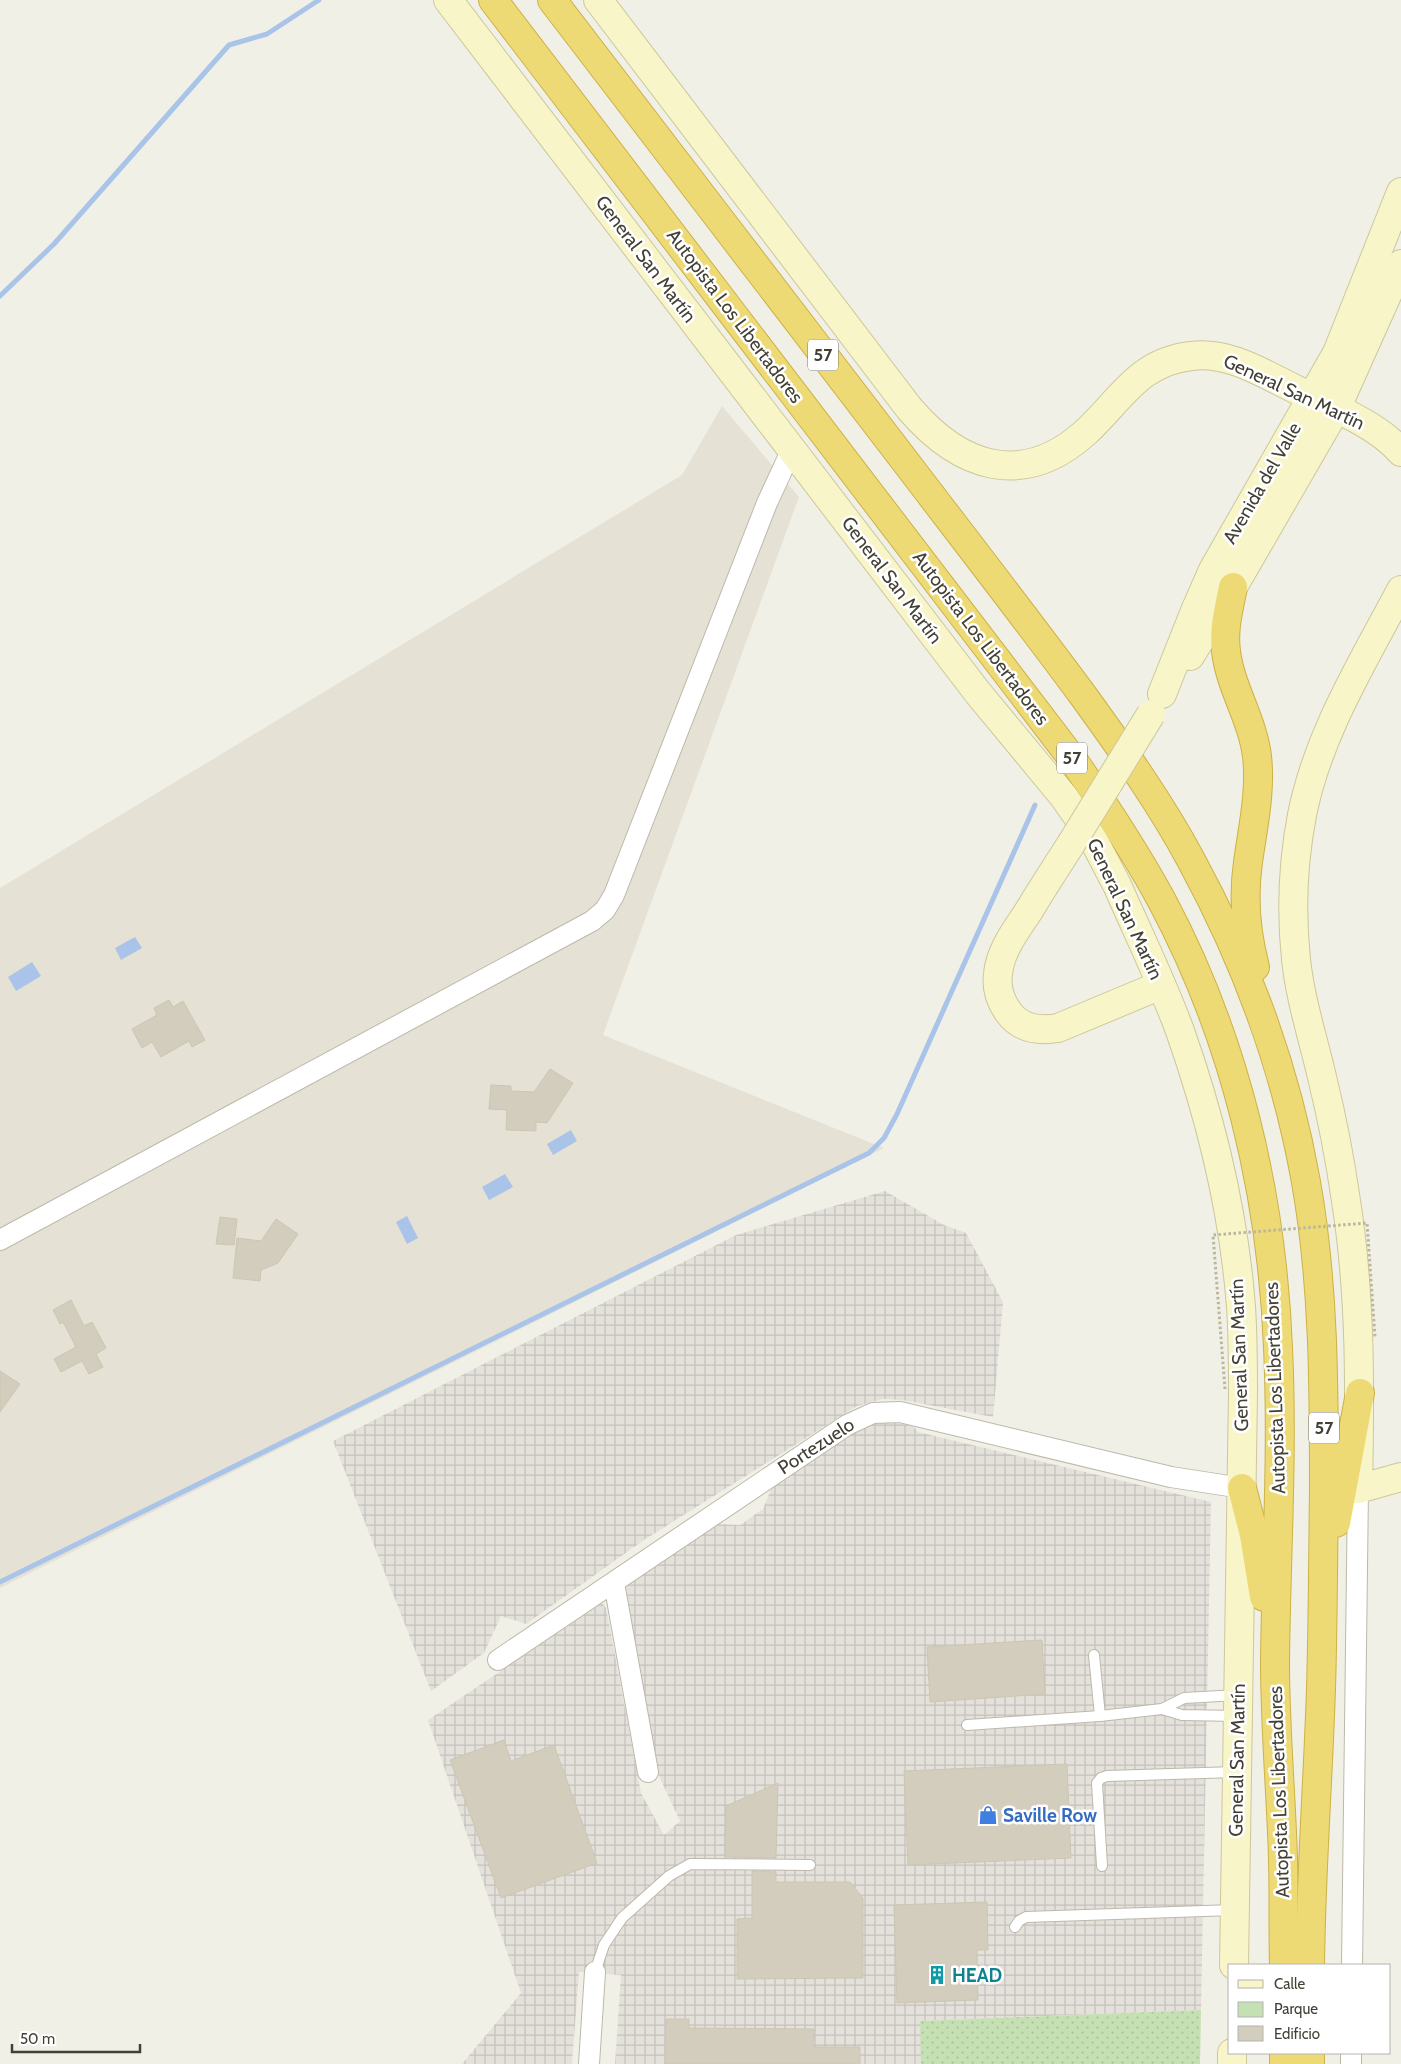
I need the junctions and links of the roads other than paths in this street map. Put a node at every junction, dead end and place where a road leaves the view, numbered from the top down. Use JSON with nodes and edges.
{"nodes":[{"id":1,"x":448,"y":0,"type":"edge"},
{"id":2,"x":493,"y":0,"type":"edge"},
{"id":3,"x":552,"y":0,"type":"edge"},
{"id":4,"x":598,"y":0,"type":"edge"},
{"id":5,"x":1401,"y":192,"type":"edge"},
{"id":6,"x":1376,"y":253,"type":"junction"},
{"id":7,"x":1400,"y":268,"type":"edge"},
{"id":8,"x":1385,"y":294,"type":"edge"},
{"id":9,"x":1311,"y":397,"type":"junction"},
{"id":10,"x":1336,"y":410,"type":"junction"},
{"id":11,"x":792,"y":449,"type":"junction"},
{"id":12,"x":1401,"y":452,"type":"edge"},
{"id":13,"x":1233,"y":587,"type":"junction"},
{"id":14,"x":1401,"y":590,"type":"edge"},
{"id":15,"x":1156,"y":704,"type":"junction"},
{"id":16,"x":1161,"y":985,"type":"junction"},
{"id":17,"x":1276,"y":1059,"type":"junction"},
{"id":18,"x":0,"y":1240,"type":"edge"},
{"id":19,"x":1360,"y":1393,"type":"junction"},
{"id":20,"x":1401,"y":1477,"type":"edge"},
{"id":21,"x":1242,"y":1488,"type":"junction"},
{"id":22,"x":1358,"y":1489,"type":"junction"},
{"id":23,"x":614,"y":1583,"type":"junction"},
{"id":24,"x":1323,"y":1598,"type":"junction"},
{"id":25,"x":1094,"y":1655,"type":"dead end"},
{"id":26,"x":498,"y":1660,"type":"dead end"},
{"id":27,"x":1275,"y":1668,"type":"junction"},
{"id":28,"x":1239,"y":1705,"type":"junction"},
{"id":29,"x":1162,"y":1709,"type":"junction"},
{"id":30,"x":1100,"y":1716,"type":"junction"},
{"id":31,"x":967,"y":1726,"type":"dead end"},
{"id":32,"x":648,"y":1772,"type":"dead end"},
{"id":33,"x":1238,"y":1772,"type":"junction"},
{"id":34,"x":810,"y":1865,"type":"dead end"},
{"id":35,"x":1102,"y":1866,"type":"dead end"},
{"id":36,"x":1234,"y":1910,"type":"junction"},
{"id":37,"x":1015,"y":1927,"type":"dead end"},
{"id":38,"x":1234,"y":1964,"type":"edge"},
{"id":39,"x":1284,"y":1964,"type":"edge"},
{"id":40,"x":1310,"y":1964,"type":"edge"},
{"id":41,"x":1352,"y":1964,"type":"edge"},
{"id":42,"x":595,"y":1972,"type":"joint"},
{"id":43,"x":589,"y":2064,"type":"edge"}],
"edges":[{"from":1,"to":11,"type":"street","name":"General San Martín"},
{"from":2,"to":27,"type":"highway","name":"Autopista Los Libertadores","number":"57"},
{"from":3,"to":17,"type":"highway","name":"Autopista Los Libertadores","number":"57"},
{"from":4,"to":9,"type":"street","name":"General San Martín"},
{"from":5,"to":6,"type":"street","name":"Avenida del Valle"},
{"from":6,"to":7,"type":"street"},
{"from":6,"to":8,"type":"street","name":"Avenida del Valle"},
{"from":7,"to":8,"type":"street","name":"Avenida del Valle"},
{"from":8,"to":9,"type":"street","name":"Avenida del Valle"},
{"from":8,"to":10,"type":"street","name":"Avenida del Valle"},
{"from":9,"to":10,"type":"street","name":"General San Martín"},
{"from":9,"to":15,"type":"street","name":"Avenida del Valle"},
{"from":10,"to":12,"type":"street","name":"General San Martín"},
{"from":10,"to":13,"type":"street","name":"Avenida del Valle"},
{"from":11,"to":16,"type":"street","name":"General San Martín"},
{"from":11,"to":18,"type":"street"},
{"from":13,"to":15,"type":"street","name":"Avenida del Valle"},
{"from":13,"to":17,"type":"highway"},
{"from":14,"to":19,"type":"street"},
{"from":15,"to":16,"type":"street","name":"Avenida del Valle","bridge":true},
{"from":16,"to":21,"type":"street","name":"General San Martín"},
{"from":17,"to":24,"type":"highway","name":"Autopista Los Libertadores","number":"57"},
{"from":19,"to":22,"type":"street"},
{"from":19,"to":24,"type":"highway"},
{"from":20,"to":22,"type":"street"},
{"from":21,"to":23,"type":"street","name":"Portezuelo"},
{"from":21,"to":27,"type":"highway"},
{"from":21,"to":28,"type":"street","name":"General San Martín"},
{"from":22,"to":41,"type":"street"},
{"from":23,"to":26,"type":"street","name":"Portezuelo"},
{"from":23,"to":32,"type":"street"},
{"from":24,"to":40,"type":"highway","name":"Autopista Los Libertadores","number":"57"},
{"from":25,"to":30,"type":"lane"},
{"from":27,"to":39,"type":"highway","name":"Autopista Los Libertadores","number":"57"},
{"from":28,"to":29,"type":"lane"},
{"from":28,"to":29,"type":"lane"},
{"from":28,"to":33,"type":"street","name":"General San Martín"},
{"from":29,"to":30,"type":"lane"},
{"from":30,"to":31,"type":"lane"},
{"from":33,"to":35,"type":"lane"},
{"from":33,"to":36,"type":"street","name":"General San Martín"},
{"from":34,"to":42,"type":"lane"},
{"from":36,"to":37,"type":"lane"},
{"from":36,"to":38,"type":"street","name":"General San Martín"},
{"from":42,"to":43,"type":"street"}]}
